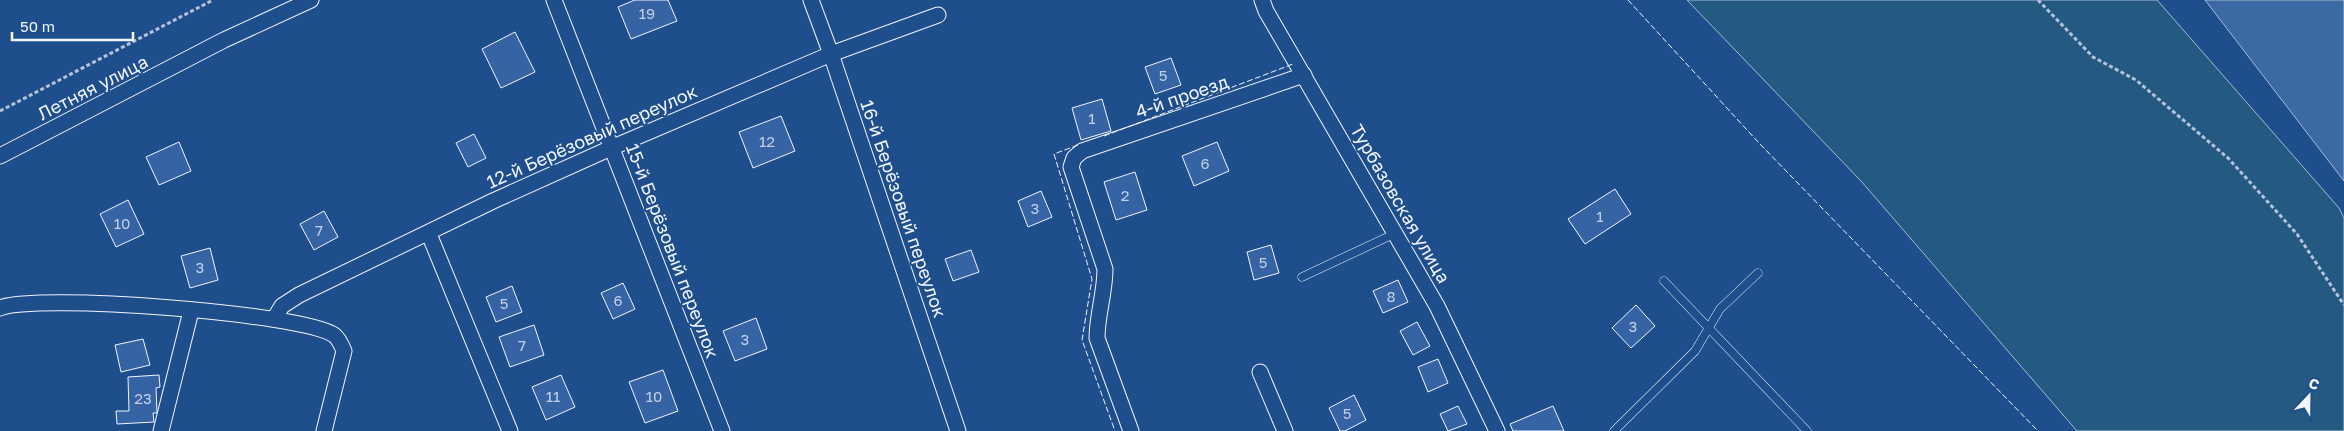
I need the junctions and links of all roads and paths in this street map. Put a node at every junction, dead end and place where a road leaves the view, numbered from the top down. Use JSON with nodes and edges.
{"nodes":[{"id":1,"x":213,"y":0,"type":"edge"},
{"id":2,"x":311,"y":0,"type":"edge"},
{"id":3,"x":554,"y":0,"type":"edge"},
{"id":4,"x":811,"y":0,"type":"edge"},
{"id":5,"x":1262,"y":0,"type":"edge"},
{"id":6,"x":2038,"y":0,"type":"edge"},
{"id":7,"x":938,"y":15,"type":"dead end"},
{"id":8,"x":831,"y":54,"type":"junction"},
{"id":9,"x":1304,"y":74,"type":"junction"},
{"id":10,"x":0,"y":111,"type":"edge"},
{"id":11,"x":611,"y":148,"type":"junction"},
{"id":12,"x":0,"y":156,"type":"edge"},
{"id":13,"x":1396,"y":233,"type":"junction"},
{"id":14,"x":429,"y":234,"type":"junction"},
{"id":15,"x":1758,"y":273,"type":"dead end"},
{"id":16,"x":1302,"y":277,"type":"dead end"},
{"id":17,"x":1664,"y":281,"type":"dead end"},
{"id":18,"x":2344,"y":305,"type":"edge"},
{"id":19,"x":0,"y":308,"type":"edge"},
{"id":20,"x":191,"y":311,"type":"junction"},
{"id":21,"x":274,"y":319,"type":"junction"},
{"id":22,"x":1710,"y":329,"type":"junction"},
{"id":23,"x":1260,"y":372,"type":"dead end"},
{"id":24,"x":161,"y":431,"type":"edge"},
{"id":25,"x":324,"y":431,"type":"edge"},
{"id":26,"x":510,"y":431,"type":"edge"},
{"id":27,"x":722,"y":431,"type":"edge"},
{"id":28,"x":958,"y":431,"type":"edge"},
{"id":29,"x":1131,"y":431,"type":"edge"},
{"id":30,"x":1285,"y":431,"type":"edge"},
{"id":31,"x":1498,"y":431,"type":"edge"},
{"id":32,"x":1614,"y":431,"type":"edge"},
{"id":33,"x":1807,"y":431,"type":"edge"}],
"edges":[{"from":1,"to":10,"type":"path"},
{"from":2,"to":12,"type":"street","name":"Летняя улица"},
{"from":3,"to":11,"type":"street","name":"15-й Берёзовый переулок"},
{"from":4,"to":8,"type":"street","name":"16-й Берёзовый переулок"},
{"from":5,"to":9,"type":"street","name":"Турбазовская улица"},
{"from":6,"to":18,"type":"path"},
{"from":7,"to":8,"type":"street","name":"12-й Берёзовый переулок"},
{"from":8,"to":11,"type":"street","name":"12-й Берёзовый переулок"},
{"from":8,"to":28,"type":"street","name":"16-й Берёзовый переулок"},
{"from":9,"to":13,"type":"street","name":"Турбазовская улица"},
{"from":9,"to":29,"type":"street","name":"4-й проезд"},
{"from":11,"to":14,"type":"street","name":"12-й Берёзовый переулок"},
{"from":11,"to":27,"type":"street","name":"15-й Берёзовый переулок"},
{"from":13,"to":16,"type":"lane"},
{"from":13,"to":31,"type":"street","name":"Турбазовская улица"},
{"from":14,"to":21,"type":"street","name":"12-й Берёзовый переулок"},
{"from":14,"to":26,"type":"street"},
{"from":15,"to":22,"type":"lane"},
{"from":17,"to":22,"type":"lane"},
{"from":19,"to":20,"type":"street"},
{"from":20,"to":21,"type":"street"},
{"from":20,"to":24,"type":"street"},
{"from":21,"to":25,"type":"street"},
{"from":22,"to":32,"type":"lane"},
{"from":22,"to":33,"type":"lane"},
{"from":23,"to":30,"type":"street"}]}
